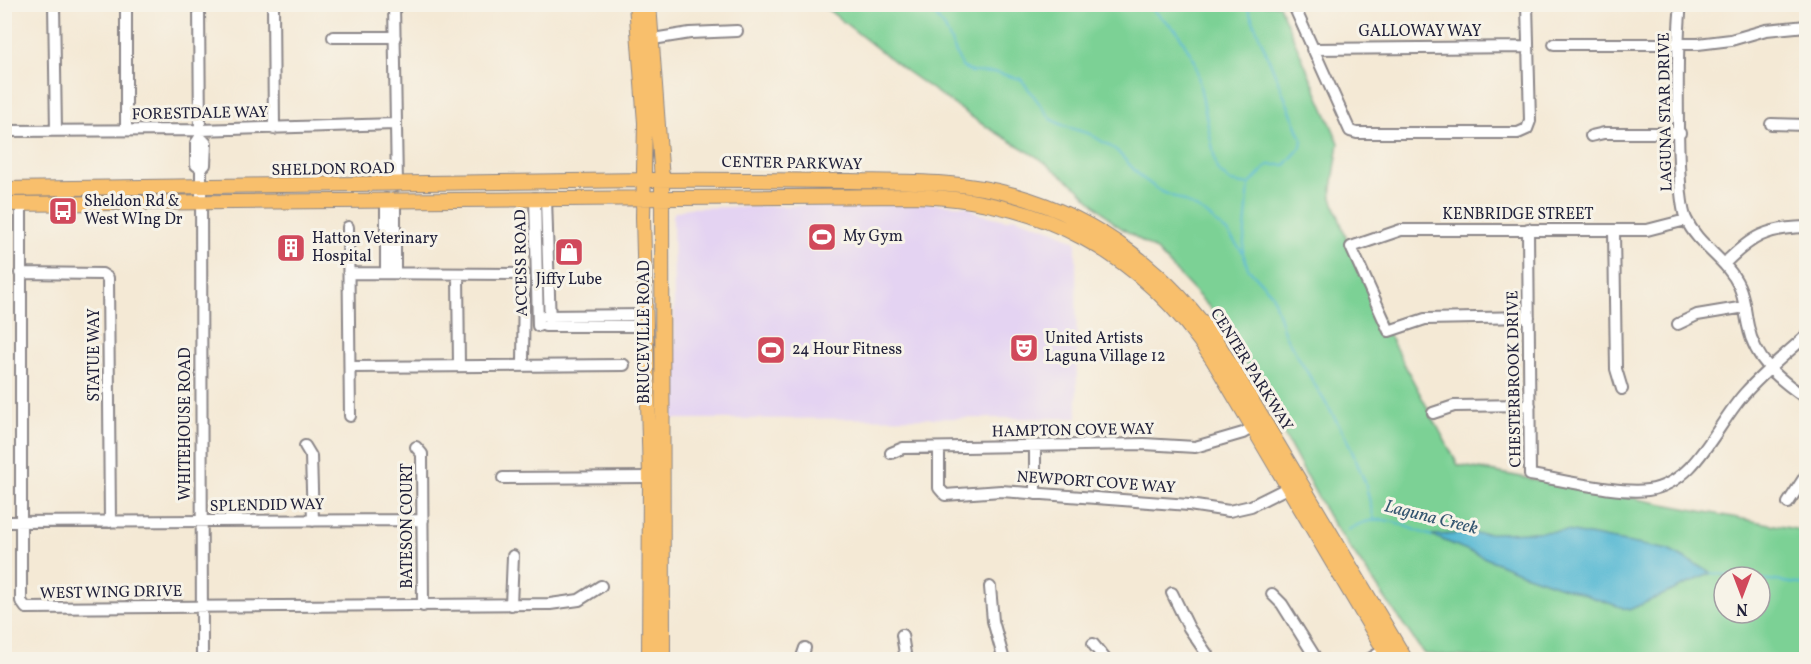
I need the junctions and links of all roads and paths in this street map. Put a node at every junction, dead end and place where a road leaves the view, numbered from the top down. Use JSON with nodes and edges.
{"nodes":[{"id":1,"x":54,"y":4,"type":"edge"},
{"id":2,"x":126,"y":4,"type":"edge"},
{"id":3,"x":199,"y":4,"type":"edge"},
{"id":4,"x":273,"y":4,"type":"edge"},
{"id":5,"x":394,"y":4,"type":"edge"},
{"id":6,"x":636,"y":4,"type":"edge"},
{"id":7,"x":649,"y":4,"type":"edge"},
{"id":8,"x":1293,"y":4,"type":"edge"},
{"id":9,"x":1527,"y":4,"type":"edge"},
{"id":10,"x":1681,"y":4,"type":"edge"},
{"id":11,"x":1806,"y":26,"type":"edge"},
{"id":12,"x":737,"y":31,"type":"dead end"},
{"id":13,"x":333,"y":37,"type":"dead end"},
{"id":14,"x":395,"y":37,"type":"junction"},
{"id":15,"x":653,"y":39,"type":"junction"},
{"id":16,"x":1554,"y":44,"type":"dead end"},
{"id":17,"x":1680,"y":44,"type":"junction"},
{"id":18,"x":1528,"y":47,"type":"junction"},
{"id":19,"x":1312,"y":49,"type":"junction"},
{"id":20,"x":395,"y":124,"type":"junction"},
{"id":21,"x":1771,"y":124,"type":"dead end"},
{"id":22,"x":1806,"y":124,"type":"edge"},
{"id":23,"x":274,"y":129,"type":"junction"},
{"id":24,"x":126,"y":130,"type":"junction"},
{"id":25,"x":4,"y":131,"type":"edge"},
{"id":26,"x":56,"y":131,"type":"junction"},
{"id":27,"x":1680,"y":133,"type":"junction"},
{"id":28,"x":200,"y":134,"type":"junction"},
{"id":29,"x":1590,"y":136,"type":"dead end"},
{"id":30,"x":645,"y":180,"type":"junction"},
{"id":31,"x":662,"y":180,"type":"junction"},
{"id":32,"x":892,"y":182,"type":"junction"},
{"id":33,"x":397,"y":185,"type":"junction"},
{"id":34,"x":4,"y":189,"type":"edge"},
{"id":35,"x":199,"y":196,"type":"junction"},
{"id":36,"x":841,"y":196,"type":"junction"},
{"id":37,"x":662,"y":197,"type":"junction"},
{"id":38,"x":541,"y":198,"type":"junction"},
{"id":39,"x":644,"y":198,"type":"junction"},
{"id":40,"x":994,"y":198,"type":"junction"},
{"id":41,"x":391,"y":199,"type":"junction"},
{"id":42,"x":4,"y":204,"type":"edge"},
{"id":43,"x":21,"y":204,"type":"junction"},
{"id":44,"x":1686,"y":220,"type":"junction"},
{"id":45,"x":348,"y":227,"type":"dead end"},
{"id":46,"x":1806,"y":227,"type":"edge"},
{"id":47,"x":1528,"y":229,"type":"junction"},
{"id":48,"x":1614,"y":231,"type":"junction"},
{"id":49,"x":1724,"y":264,"type":"junction"},
{"id":50,"x":20,"y":273,"type":"junction"},
{"id":51,"x":349,"y":273,"type":"junction"},
{"id":52,"x":391,"y":273,"type":"junction"},
{"id":53,"x":458,"y":275,"type":"junction"},
{"id":54,"x":1744,"y":307,"type":"junction"},
{"id":55,"x":1529,"y":317,"type":"junction"},
{"id":56,"x":525,"y":321,"type":"junction"},
{"id":57,"x":538,"y":321,"type":"junction"},
{"id":58,"x":550,"y":321,"type":"junction"},
{"id":59,"x":1678,"y":324,"type":"dead end"},
{"id":60,"x":647,"y":327,"type":"junction"},
{"id":61,"x":1806,"y":336,"type":"edge"},
{"id":62,"x":523,"y":365,"type":"junction"},
{"id":63,"x":624,"y":365,"type":"dead end"},
{"id":64,"x":459,"y":366,"type":"junction"},
{"id":65,"x":350,"y":367,"type":"junction"},
{"id":66,"x":1769,"y":369,"type":"junction"},
{"id":67,"x":1622,"y":389,"type":"dead end"},
{"id":68,"x":1806,"y":398,"type":"edge"},
{"id":69,"x":1530,"y":405,"type":"junction"},
{"id":70,"x":662,"y":411,"type":"junction"},
{"id":71,"x":1433,"y":413,"type":"dead end"},
{"id":72,"x":350,"y":416,"type":"dead end"},
{"id":73,"x":1253,"y":427,"type":"junction"},
{"id":74,"x":305,"y":446,"type":"dead end"},
{"id":75,"x":1035,"y":446,"type":"junction"},
{"id":76,"x":416,"y":447,"type":"dead end"},
{"id":77,"x":939,"y":448,"type":"junction"},
{"id":78,"x":891,"y":453,"type":"dead end"},
{"id":79,"x":1806,"y":475,"type":"edge"},
{"id":80,"x":650,"y":477,"type":"junction"},
{"id":81,"x":503,"y":478,"type":"dead end"},
{"id":82,"x":1289,"y":487,"type":"junction"},
{"id":83,"x":1035,"y":494,"type":"junction"},
{"id":84,"x":1788,"y":503,"type":"dead end"},
{"id":85,"x":423,"y":520,"type":"junction"},
{"id":86,"x":313,"y":521,"type":"junction"},
{"id":87,"x":4,"y":522,"type":"edge"},
{"id":88,"x":21,"y":522,"type":"junction"},
{"id":89,"x":110,"y":522,"type":"junction"},
{"id":90,"x":201,"y":522,"type":"junction"},
{"id":91,"x":513,"y":556,"type":"dead end"},
{"id":92,"x":601,"y":586,"type":"dead end"},
{"id":93,"x":990,"y":587,"type":"dead end"},
{"id":94,"x":1172,"y":594,"type":"dead end"},
{"id":95,"x":1272,"y":594,"type":"dead end"},
{"id":96,"x":511,"y":605,"type":"junction"},
{"id":97,"x":423,"y":606,"type":"junction"},
{"id":98,"x":202,"y":607,"type":"junction"},
{"id":99,"x":902,"y":635,"type":"dead end"},
{"id":100,"x":1093,"y":644,"type":"dead end"},
{"id":101,"x":806,"y":648,"type":"dead end"},
{"id":102,"x":1390,"y":651,"type":"edge"},
{"id":103,"x":202,"y":660,"type":"edge"},
{"id":104,"x":649,"y":660,"type":"edge"},
{"id":105,"x":663,"y":660,"type":"edge"},
{"id":106,"x":801,"y":660,"type":"edge"},
{"id":107,"x":906,"y":660,"type":"edge"},
{"id":108,"x":1004,"y":660,"type":"edge"},
{"id":109,"x":1106,"y":660,"type":"edge"},
{"id":110,"x":1211,"y":660,"type":"edge"},
{"id":111,"x":1317,"y":660,"type":"edge"},
{"id":112,"x":1368,"y":660,"type":"edge"},
{"id":113,"x":1406,"y":660,"type":"edge"}],
"edges":[{"from":1,"to":26,"type":"street"},
{"from":2,"to":24,"type":"street"},
{"from":3,"to":28,"type":"street"},
{"from":4,"to":23,"type":"street"},
{"from":5,"to":14,"type":"street"},
{"from":6,"to":30,"type":"main road","name":"BRUCEVILLE ROAD"},
{"from":7,"to":15,"type":"main road","name":"BRUCEVILLE ROAD"},
{"from":8,"to":19,"type":"street"},
{"from":9,"to":18,"type":"street"},
{"from":10,"to":17,"type":"street","name":"LAGUNA STAR DRIVE"},
{"from":11,"to":17,"type":"street"},
{"from":12,"to":15,"type":"street"},
{"from":13,"to":14,"type":"street"},
{"from":14,"to":20,"type":"street"},
{"from":15,"to":31,"type":"main road","name":"BRUCEVILLE ROAD"},
{"from":16,"to":17,"type":"street"},
{"from":17,"to":27,"type":"street","name":"LAGUNA STAR DRIVE"},
{"from":18,"to":19,"type":"street","name":"GALLOWAY WAY"},
{"from":18,"to":19,"type":"street"},
{"from":20,"to":23,"type":"street","name":"FORESTDALE WAY"},
{"from":20,"to":33,"type":"street"},
{"from":21,"to":22,"type":"street"},
{"from":23,"to":28,"type":"street","name":"FORESTDALE WAY"},
{"from":24,"to":26,"type":"street","name":"FORESTDALE WAY"},
{"from":24,"to":28,"type":"street","name":"FORESTDALE WAY"},
{"from":25,"to":26,"type":"street","name":"FORESTDALE WAY"},
{"from":27,"to":29,"type":"street"},
{"from":27,"to":44,"type":"street","name":"LAGUNA STAR DRIVE"},
{"from":28,"to":35,"type":"street","name":"WHITEHOUSE ROAD"},
{"from":30,"to":31,"type":"main road","name":"SHELDON ROAD"},
{"from":30,"to":33,"type":"main road","name":"SHELDON ROAD"},
{"from":30,"to":39,"type":"main road","name":"BRUCEVILLE ROAD"},
{"from":31,"to":32,"type":"main road","name":"CENTER PARKWAY"},
{"from":31,"to":37,"type":"main road","name":"BRUCEVILLE ROAD"},
{"from":32,"to":36,"type":"main road"},
{"from":32,"to":40,"type":"main road","name":"CENTER PARKWAY"},
{"from":33,"to":35,"type":"main road","name":"SHELDON ROAD"},
{"from":34,"to":35,"type":"main road","name":"SHELDON ROAD"},
{"from":35,"to":41,"type":"main road","name":"SHELDON ROAD"},
{"from":35,"to":43,"type":"main road","name":"SHELDON ROAD"},
{"from":35,"to":90,"type":"street","name":"WHITEHOUSE ROAD"},
{"from":36,"to":37,"type":"main road","name":"CENTER PARKWAY"},
{"from":36,"to":40,"type":"main road","name":"CENTER PARKWAY"},
{"from":37,"to":39,"type":"main road","name":"SHELDON ROAD"},
{"from":37,"to":70,"type":"main road","name":"BRUCEVILLE ROAD"},
{"from":38,"to":39,"type":"main road","name":"SHELDON ROAD"},
{"from":38,"to":41,"type":"main road","name":"SHELDON ROAD"},
{"from":38,"to":57,"type":"street","name":"ACCESS ROAD"},
{"from":38,"to":58,"type":"street"},
{"from":39,"to":60,"type":"main road","name":"BRUCEVILLE ROAD"},
{"from":40,"to":73,"type":"main road","name":"CENTER PARKWAY"},
{"from":40,"to":102,"type":"main road","name":"CENTER PARKWAY"},
{"from":41,"to":52,"type":"street"},
{"from":42,"to":43,"type":"main road","name":"SHELDON ROAD"},
{"from":43,"to":50,"type":"street","name":"WEST WING DRIVE"},
{"from":44,"to":48,"type":"street","name":"KENBRIDGE STREET"},
{"from":44,"to":49,"type":"street","name":"LAGUNA STAR DRIVE"},
{"from":45,"to":51,"type":"street"},
{"from":46,"to":49,"type":"street"},
{"from":47,"to":48,"type":"street","name":"KENBRIDGE STREET"},
{"from":47,"to":55,"type":"street","name":"CHESTERBROOK DRIVE"},
{"from":47,"to":55,"type":"street","name":"KENBRIDGE STREET"},
{"from":48,"to":67,"type":"street"},
{"from":49,"to":54,"type":"street","name":"LAGUNA STAR DRIVE"},
{"from":50,"to":88,"type":"street","name":"WEST WING DRIVE"},
{"from":50,"to":89,"type":"street","name":"STATUE WAY"},
{"from":51,"to":52,"type":"street"},
{"from":51,"to":65,"type":"street"},
{"from":52,"to":53,"type":"street"},
{"from":53,"to":56,"type":"street"},
{"from":53,"to":64,"type":"street"},
{"from":54,"to":59,"type":"street"},
{"from":54,"to":66,"type":"street","name":"LAGUNA STAR DRIVE"},
{"from":55,"to":69,"type":"street","name":"CHESTERBROOK DRIVE"},
{"from":56,"to":57,"type":"street"},
{"from":56,"to":62,"type":"street"},
{"from":57,"to":58,"type":"street"},
{"from":58,"to":60,"type":"street"},
{"from":60,"to":70,"type":"main road"},
{"from":60,"to":80,"type":"main road","name":"BRUCEVILLE ROAD"},
{"from":61,"to":66,"type":"street","name":"CHESTERBROOK DRIVE"},
{"from":62,"to":63,"type":"street"},
{"from":62,"to":64,"type":"street"},
{"from":64,"to":65,"type":"street"},
{"from":65,"to":72,"type":"street"},
{"from":66,"to":68,"type":"street","name":"LAGUNA STAR DRIVE"},
{"from":66,"to":69,"type":"street","name":"CHESTERBROOK DRIVE"},
{"from":69,"to":71,"type":"street"},
{"from":70,"to":105,"type":"main road","name":"BRUCEVILLE ROAD"},
{"from":73,"to":75,"type":"street","name":"HAMPTON COVE WAY"},
{"from":73,"to":82,"type":"main road","name":"CENTER PARKWAY"},
{"from":74,"to":86,"type":"street"},
{"from":75,"to":77,"type":"street","name":"HAMPTON COVE WAY"},
{"from":75,"to":83,"type":"street"},
{"from":76,"to":85,"type":"street","name":"BATESON COURT"},
{"from":77,"to":78,"type":"street","name":"HAMPTON COVE WAY"},
{"from":77,"to":83,"type":"street","name":"NEWPORT COVE WAY"},
{"from":79,"to":84,"type":"street"},
{"from":80,"to":81,"type":"street"},
{"from":80,"to":104,"type":"main road","name":"BRUCEVILLE ROAD"},
{"from":82,"to":83,"type":"street","name":"NEWPORT COVE WAY"},
{"from":82,"to":102,"type":"main road","name":"CENTER PARKWAY"},
{"from":85,"to":86,"type":"street","name":"SPLENDID WAY"},
{"from":85,"to":97,"type":"street","name":"BATESON COURT"},
{"from":86,"to":90,"type":"street","name":"SPLENDID WAY"},
{"from":87,"to":88,"type":"street","name":"SPLENDID WAY"},
{"from":88,"to":89,"type":"street","name":"SPLENDID WAY"},
{"from":88,"to":98,"type":"street","name":"WEST WING DRIVE"},
{"from":89,"to":90,"type":"street","name":"SPLENDID WAY"},
{"from":90,"to":98,"type":"street","name":"WHITEHOUSE ROAD"},
{"from":91,"to":96,"type":"street"},
{"from":92,"to":96,"type":"street","name":"WEST WING DRIVE"},
{"from":93,"to":108,"type":"street"},
{"from":94,"to":110,"type":"street"},
{"from":95,"to":111,"type":"street"},
{"from":96,"to":97,"type":"street","name":"WEST WING DRIVE"},
{"from":97,"to":98,"type":"street","name":"WEST WING DRIVE"},
{"from":98,"to":103,"type":"street","name":"WHITEHOUSE ROAD"},
{"from":99,"to":107,"type":"street"},
{"from":100,"to":109,"type":"street"},
{"from":101,"to":106,"type":"street"},
{"from":102,"to":112,"type":"street"},
{"from":102,"to":113,"type":"main road","name":"CENTER PARKWAY"}]}
